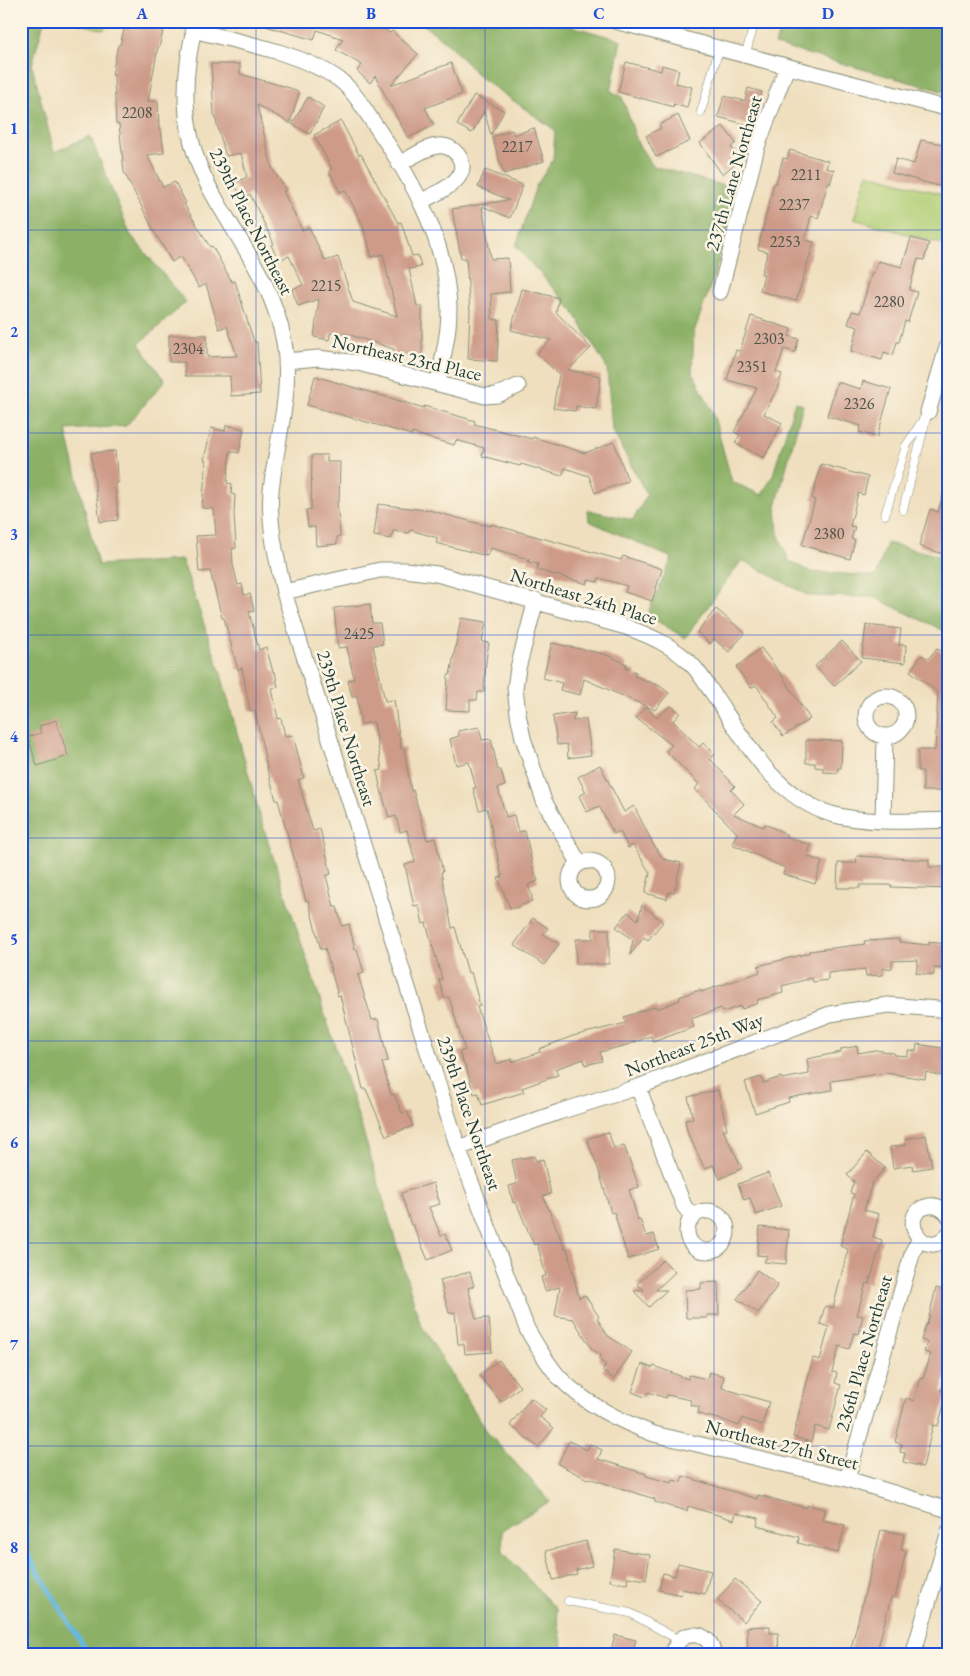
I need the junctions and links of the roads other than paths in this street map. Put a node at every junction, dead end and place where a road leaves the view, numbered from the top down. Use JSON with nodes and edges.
{"nodes":[{"id":1,"x":615,"y":21,"type":"edge"},
{"id":2,"x":755,"y":21,"type":"edge"},
{"id":3,"x":195,"y":26,"type":"edge"},
{"id":4,"x":656,"y":27,"type":"edge"},
{"id":5,"x":719,"y":49,"type":"junction"},
{"id":6,"x":745,"y":56,"type":"junction"},
{"id":7,"x":787,"y":67,"type":"junction"},
{"id":8,"x":949,"y":109,"type":"edge"},
{"id":9,"x":702,"y":112,"type":"dead end"},
{"id":10,"x":400,"y":164,"type":"junction"},
{"id":11,"x":420,"y":202,"type":"junction"},
{"id":12,"x":720,"y":292,"type":"dead end"},
{"id":13,"x":949,"y":341,"type":"edge"},
{"id":14,"x":286,"y":361,"type":"junction"},
{"id":15,"x":438,"y":384,"type":"junction"},
{"id":16,"x":518,"y":386,"type":"dead end"},
{"id":17,"x":928,"y":412,"type":"junction"},
{"id":18,"x":903,"y":510,"type":"dead end"},
{"id":19,"x":885,"y":515,"type":"dead end"},
{"id":20,"x":284,"y":592,"type":"junction"},
{"id":21,"x":536,"y":600,"type":"junction"},
{"id":22,"x":885,"y":737,"type":"dead end"},
{"id":23,"x":883,"y":820,"type":"junction"},
{"id":24,"x":949,"y":820,"type":"edge"},
{"id":25,"x":578,"y":864,"type":"dead end"},
{"id":26,"x":949,"y":1010,"type":"edge"},
{"id":27,"x":638,"y":1087,"type":"junction"},
{"id":28,"x":458,"y":1148,"type":"junction"},
{"id":29,"x":949,"y":1216,"type":"edge"},
{"id":30,"x":693,"y":1218,"type":"dead end"},
{"id":31,"x":949,"y":1233,"type":"edge"},
{"id":32,"x":920,"y":1240,"type":"junction"},
{"id":33,"x":607,"y":1413,"type":"joint"},
{"id":34,"x":847,"y":1479,"type":"junction"},
{"id":35,"x":949,"y":1510,"type":"edge"},
{"id":36,"x":949,"y":1531,"type":"edge"},
{"id":37,"x":568,"y":1601,"type":"dead end"},
{"id":38,"x":679,"y":1640,"type":"junction"},
{"id":39,"x":674,"y":1655,"type":"edge"},
{"id":40,"x":713,"y":1655,"type":"edge"},
{"id":41,"x":913,"y":1655,"type":"edge"}],
"edges":[{"from":1,"to":4,"type":"street"},
{"from":2,"to":6,"type":"lane"},
{"from":3,"to":10,"type":"street"},
{"from":3,"to":14,"type":"street","name":"239th Place Northeast"},
{"from":4,"to":5,"type":"street"},
{"from":5,"to":6,"type":"street"},
{"from":5,"to":9,"type":"lane"},
{"from":6,"to":7,"type":"street"},
{"from":7,"to":8,"type":"street"},
{"from":7,"to":12,"type":"street","name":"237th Lane Northeast"},
{"from":10,"to":11,"type":"street"},
{"from":10,"to":11,"type":"street"},
{"from":11,"to":15,"type":"street"},
{"from":13,"to":17,"type":"street"},
{"from":14,"to":15,"type":"street","name":"Northeast 23rd Place"},
{"from":14,"to":20,"type":"street","name":"239th Place Northeast"},
{"from":15,"to":16,"type":"street","name":"Northeast 23rd Place"},
{"from":17,"to":18,"type":"lane"},
{"from":17,"to":19,"type":"lane"},
{"from":20,"to":21,"type":"street","name":"Northeast 24th Place"},
{"from":20,"to":28,"type":"street","name":"239th Place Northeast"},
{"from":21,"to":23,"type":"street","name":"Northeast 24th Place"},
{"from":21,"to":25,"type":"street"},
{"from":22,"to":23,"type":"street"},
{"from":23,"to":24,"type":"street","name":"Northeast 24th Place"},
{"from":26,"to":27,"type":"street","name":"Northeast 25th Way"},
{"from":27,"to":28,"type":"street","name":"Northeast 25th Way"},
{"from":27,"to":30,"type":"street"},
{"from":28,"to":33,"type":"street","name":"239th Place Northeast"},
{"from":29,"to":32,"type":"street"},
{"from":31,"to":32,"type":"street"},
{"from":32,"to":34,"type":"street","name":"236th Place Northeast"},
{"from":33,"to":34,"type":"street","name":"Northeast 27th Street"},
{"from":34,"to":35,"type":"street","name":"Northeast 27th Street"},
{"from":36,"to":41,"type":"street"},
{"from":37,"to":38,"type":"lane"},
{"from":38,"to":39,"type":"street"},
{"from":38,"to":40,"type":"street"}]}
